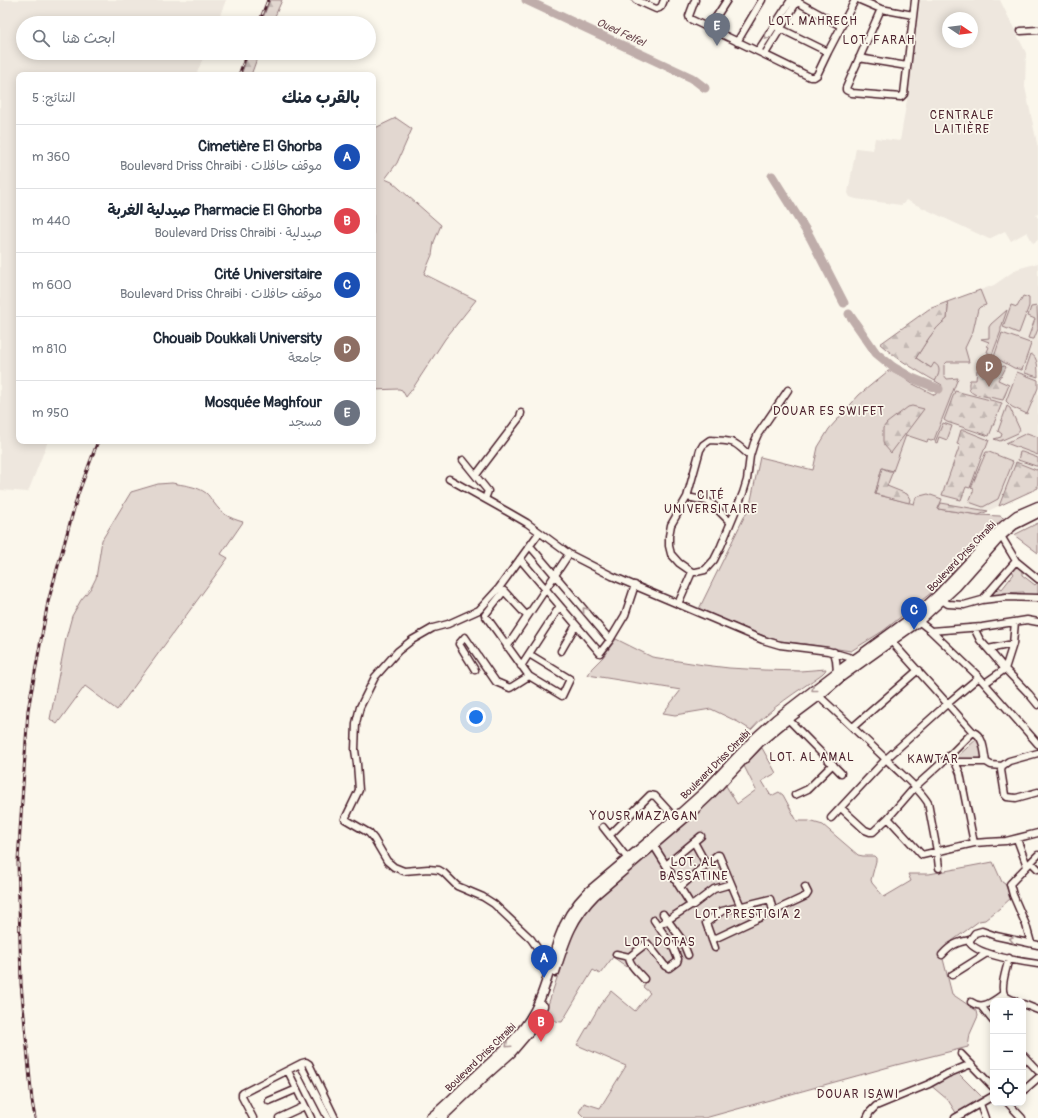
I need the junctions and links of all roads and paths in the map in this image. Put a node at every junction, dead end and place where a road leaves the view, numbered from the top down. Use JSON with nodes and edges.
{"nodes":[{"id":1,"x":636,"y":0,"type":"edge"},
{"id":2,"x":664,"y":0,"type":"edge"},
{"id":3,"x":695,"y":0,"type":"edge"},
{"id":4,"x":727,"y":0,"type":"edge"},
{"id":5,"x":762,"y":0,"type":"edge"},
{"id":6,"x":795,"y":0,"type":"edge"},
{"id":7,"x":855,"y":0,"type":"edge"},
{"id":8,"x":860,"y":0,"type":"edge"},
{"id":9,"x":916,"y":0,"type":"edge"},
{"id":10,"x":881,"y":9,"type":"junction"},
{"id":11,"x":914,"y":15,"type":"junction"},
{"id":12,"x":841,"y":26,"type":"junction"},
{"id":13,"x":709,"y":28,"type":"junction"},
{"id":14,"x":777,"y":28,"type":"junction"},
{"id":15,"x":1021,"y":30,"type":"dead end"},
{"id":16,"x":1038,"y":30,"type":"edge"},
{"id":17,"x":737,"y":42,"type":"junction"},
{"id":18,"x":758,"y":51,"type":"junction"},
{"id":19,"x":828,"y":52,"type":"junction"},
{"id":20,"x":765,"y":54,"type":"junction"},
{"id":21,"x":859,"y":58,"type":"junction"},
{"id":22,"x":907,"y":66,"type":"junction"},
{"id":23,"x":788,"y":390,"type":"dead end"},
{"id":24,"x":521,"y":413,"type":"dead end"},
{"id":25,"x":750,"y":456,"type":"junction"},
{"id":26,"x":463,"y":460,"type":"dead end"},
{"id":27,"x":476,"y":475,"type":"junction"},
{"id":28,"x":449,"y":479,"type":"dead end"},
{"id":29,"x":687,"y":497,"type":"junction"},
{"id":30,"x":485,"y":499,"type":"junction"},
{"id":31,"x":1038,"y":506,"type":"edge"},
{"id":32,"x":1038,"y":513,"type":"edge"},
{"id":33,"x":730,"y":522,"type":"junction"},
{"id":34,"x":540,"y":533,"type":"junction"},
{"id":35,"x":1001,"y":536,"type":"junction"},
{"id":36,"x":530,"y":546,"type":"junction"},
{"id":37,"x":569,"y":554,"type":"junction"},
{"id":38,"x":520,"y":559,"type":"junction"},
{"id":39,"x":1016,"y":561,"type":"junction"},
{"id":40,"x":692,"y":572,"type":"junction"},
{"id":41,"x":554,"y":575,"type":"junction"},
{"id":42,"x":1038,"y":579,"type":"edge"},
{"id":43,"x":635,"y":585,"type":"junction"},
{"id":44,"x":545,"y":589,"type":"junction"},
{"id":45,"x":1038,"y":598,"type":"edge"},
{"id":46,"x":942,"y":600,"type":"junction"},
{"id":47,"x":982,"y":600,"type":"junction"},
{"id":48,"x":678,"y":604,"type":"junction"},
{"id":49,"x":560,"y":606,"type":"junction"},
{"id":50,"x":527,"y":616,"type":"junction"},
{"id":51,"x":920,"y":619,"type":"junction"},
{"id":52,"x":1015,"y":622,"type":"junction"},
{"id":53,"x":1038,"y":622,"type":"edge"},
{"id":54,"x":576,"y":625,"type":"junction"},
{"id":55,"x":931,"y":631,"type":"junction"},
{"id":56,"x":976,"y":632,"type":"dead end"},
{"id":57,"x":610,"y":640,"type":"junction"},
{"id":58,"x":891,"y":642,"type":"junction"},
{"id":59,"x":1013,"y":644,"type":"junction"},
{"id":60,"x":507,"y":646,"type":"junction"},
{"id":61,"x":988,"y":649,"type":"junction"},
{"id":62,"x":561,"y":651,"type":"dead end"},
{"id":63,"x":834,"y":652,"type":"junction"},
{"id":64,"x":529,"y":654,"type":"junction"},
{"id":65,"x":855,"y":659,"type":"junction"},
{"id":66,"x":521,"y":666,"type":"junction"},
{"id":67,"x":1004,"y":669,"type":"junction"},
{"id":68,"x":475,"y":670,"type":"dead end"},
{"id":69,"x":918,"y":670,"type":"junction"},
{"id":70,"x":837,"y":672,"type":"junction"},
{"id":71,"x":529,"y":676,"type":"junction"},
{"id":72,"x":979,"y":677,"type":"junction"},
{"id":73,"x":985,"y":683,"type":"junction"},
{"id":74,"x":1029,"y":694,"type":"junction"},
{"id":75,"x":819,"y":696,"type":"junction"},
{"id":76,"x":1038,"y":698,"type":"edge"},
{"id":77,"x":947,"y":704,"type":"junction"},
{"id":78,"x":1038,"y":705,"type":"edge"},
{"id":79,"x":788,"y":719,"type":"junction"},
{"id":80,"x":853,"y":727,"type":"junction"},
{"id":81,"x":973,"y":732,"type":"junction"},
{"id":82,"x":1037,"y":740,"type":"edge"},
{"id":83,"x":1038,"y":753,"type":"edge"},
{"id":84,"x":948,"y":757,"type":"junction"},
{"id":85,"x":886,"y":759,"type":"junction"},
{"id":86,"x":955,"y":762,"type":"junction"},
{"id":87,"x":986,"y":762,"type":"junction"},
{"id":88,"x":833,"y":764,"type":"junction"},
{"id":89,"x":1002,"y":766,"type":"junction"},
{"id":90,"x":841,"y":773,"type":"dead end"},
{"id":91,"x":717,"y":782,"type":"junction"},
{"id":92,"x":915,"y":787,"type":"junction"},
{"id":93,"x":1038,"y":792,"type":"edge"},
{"id":94,"x":707,"y":793,"type":"junction"},
{"id":95,"x":795,"y":795,"type":"dead end"},
{"id":96,"x":841,"y":808,"type":"junction"},
{"id":97,"x":675,"y":818,"type":"junction"},
{"id":98,"x":830,"y":818,"type":"dead end"},
{"id":99,"x":888,"y":818,"type":"junction"},
{"id":100,"x":604,"y":826,"type":"dead end"},
{"id":101,"x":1038,"y":833,"type":"edge"},
{"id":102,"x":610,"y":835,"type":"junction"},
{"id":103,"x":701,"y":836,"type":"dead end"},
{"id":104,"x":1018,"y":839,"type":"junction"},
{"id":105,"x":694,"y":842,"type":"junction"},
{"id":106,"x":974,"y":843,"type":"junction"},
{"id":107,"x":654,"y":846,"type":"junction"},
{"id":108,"x":937,"y":851,"type":"junction"},
{"id":109,"x":1038,"y":855,"type":"edge"},
{"id":110,"x":628,"y":859,"type":"junction"},
{"id":111,"x":706,"y":864,"type":"junction"},
{"id":112,"x":1029,"y":864,"type":"junction"},
{"id":113,"x":666,"y":865,"type":"junction"},
{"id":114,"x":939,"y":868,"type":"dead end"},
{"id":115,"x":1038,"y":869,"type":"edge"},
{"id":116,"x":731,"y":884,"type":"junction"},
{"id":117,"x":680,"y":887,"type":"junction"},
{"id":118,"x":805,"y":887,"type":"dead end"},
{"id":119,"x":691,"y":905,"type":"junction"},
{"id":120,"x":741,"y":907,"type":"junction"},
{"id":121,"x":773,"y":911,"type":"junction"},
{"id":122,"x":663,"y":914,"type":"dead end"},
{"id":123,"x":654,"y":920,"type":"dead end"},
{"id":124,"x":667,"y":920,"type":"junction"},
{"id":125,"x":658,"y":926,"type":"junction"},
{"id":126,"x":712,"y":940,"type":"junction"},
{"id":127,"x":970,"y":940,"type":"junction"},
{"id":128,"x":1031,"y":943,"type":"junction"},
{"id":129,"x":1038,"y":944,"type":"edge"},
{"id":130,"x":714,"y":948,"type":"dead end"},
{"id":131,"x":558,"y":953,"type":"junction"},
{"id":132,"x":988,"y":953,"type":"junction"},
{"id":133,"x":616,"y":954,"type":"dead end"},
{"id":134,"x":688,"y":955,"type":"dead end"},
{"id":135,"x":942,"y":955,"type":"dead end"},
{"id":136,"x":628,"y":957,"type":"junction"},
{"id":137,"x":1009,"y":958,"type":"junction"},
{"id":138,"x":1038,"y":964,"type":"edge"},
{"id":139,"x":551,"y":965,"type":"junction"},
{"id":140,"x":952,"y":975,"type":"dead end"},
{"id":141,"x":644,"y":979,"type":"dead end"},
{"id":142,"x":1004,"y":994,"type":"junction"},
{"id":143,"x":1008,"y":998,"type":"edge"},
{"id":144,"x":972,"y":1002,"type":"dead end"},
{"id":145,"x":1026,"y":1005,"type":"edge"},
{"id":146,"x":981,"y":1006,"type":"junction"},
{"id":147,"x":1038,"y":1010,"type":"edge"},
{"id":148,"x":990,"y":1017,"type":"edge"},
{"id":149,"x":961,"y":1054,"type":"dead end"},
{"id":150,"x":1026,"y":1057,"type":"edge"},
{"id":151,"x":300,"y":1064,"type":"junction"},
{"id":152,"x":971,"y":1064,"type":"junction"},
{"id":153,"x":288,"y":1071,"type":"junction"},
{"id":154,"x":1038,"y":1071,"type":"edge"},
{"id":155,"x":1038,"y":1078,"type":"edge"},
{"id":156,"x":990,"y":1084,"type":"edge"},
{"id":157,"x":1026,"y":1088,"type":"edge"},
{"id":158,"x":297,"y":1089,"type":"junction"},
{"id":159,"x":990,"y":1098,"type":"edge"},
{"id":160,"x":269,"y":1101,"type":"dead end"},
{"id":161,"x":980,"y":1104,"type":"junction"},
{"id":162,"x":305,"y":1106,"type":"junction"},
{"id":163,"x":1012,"y":1106,"type":"edge"},
{"id":164,"x":253,"y":1118,"type":"edge"},
{"id":165,"x":279,"y":1118,"type":"edge"},
{"id":166,"x":311,"y":1118,"type":"edge"},
{"id":167,"x":328,"y":1118,"type":"edge"},
{"id":168,"x":335,"y":1118,"type":"edge"},
{"id":169,"x":434,"y":1118,"type":"edge"},
{"id":170,"x":867,"y":1118,"type":"edge"},
{"id":171,"x":956,"y":1118,"type":"edge"},
{"id":172,"x":985,"y":1118,"type":"edge"},
{"id":173,"x":1022,"y":1118,"type":"edge"}],
"edges":[{"from":1,"to":2,"type":"street"},
{"from":3,"to":13,"type":"street"},
{"from":4,"to":13,"type":"street"},
{"from":5,"to":17,"type":"street"},
{"from":6,"to":12,"type":"street"},
{"from":6,"to":14,"type":"street"},
{"from":7,"to":12,"type":"street"},
{"from":8,"to":10,"type":"street"},
{"from":9,"to":11,"type":"street"},
{"from":10,"to":11,"type":"street"},
{"from":10,"to":21,"type":"street"},
{"from":11,"to":22,"type":"street"},
{"from":12,"to":19,"type":"street"},
{"from":13,"to":17,"type":"street"},
{"from":14,"to":18,"type":"street","one_way":true},
{"from":14,"to":19,"type":"street"},
{"from":14,"to":20,"type":"street"},
{"from":15,"to":16,"type":"street"},
{"from":17,"to":18,"type":"street"},
{"from":18,"to":20,"type":"street"},
{"from":19,"to":20,"type":"street"},
{"from":21,"to":22,"type":"street"},
{"from":21,"to":22,"type":"street"},
{"from":23,"to":25,"type":"street"},
{"from":24,"to":27,"type":"street"},
{"from":25,"to":29,"type":"street"},
{"from":25,"to":33,"type":"street"},
{"from":26,"to":27,"type":"street"},
{"from":27,"to":30,"type":"street"},
{"from":28,"to":30,"type":"street"},
{"from":29,"to":33,"type":"street"},
{"from":29,"to":40,"type":"street"},
{"from":30,"to":34,"type":"street"},
{"from":31,"to":51,"type":"main road","name":"Boulevard Driss Chraibi"},
{"from":32,"to":35,"type":"main road","name":"Boulevard Driss Chraibi"},
{"from":33,"to":40,"type":"street"},
{"from":34,"to":36,"type":"street"},
{"from":34,"to":37,"type":"street"},
{"from":35,"to":39,"type":"street"},
{"from":35,"to":46,"type":"main road","name":"Boulevard Driss Chraibi"},
{"from":36,"to":38,"type":"street"},
{"from":36,"to":41,"type":"street"},
{"from":37,"to":41,"type":"street"},
{"from":37,"to":43,"type":"street"},
{"from":38,"to":44,"type":"street"},
{"from":38,"to":139,"type":"street"},
{"from":39,"to":42,"type":"street"},
{"from":39,"to":47,"type":"street"},
{"from":40,"to":48,"type":"street"},
{"from":41,"to":44,"type":"street"},
{"from":57,"to":41,"type":"street","one_way":true},
{"from":43,"to":48,"type":"street"},
{"from":43,"to":57,"type":"street"},
{"from":44,"to":49,"type":"street"},
{"from":44,"to":50,"type":"street"},
{"from":45,"to":47,"type":"street"},
{"from":46,"to":47,"type":"street"},
{"from":46,"to":51,"type":"main road","name":"Boulevard Driss Chraibi"},
{"from":48,"to":63,"type":"street"},
{"from":49,"to":54,"type":"street"},
{"from":49,"to":64,"type":"street"},
{"from":50,"to":60,"type":"street"},
{"from":50,"to":60,"type":"street"},
{"from":51,"to":55,"type":"street"},
{"from":51,"to":58,"type":"main road","name":"Boulevard Driss Chraibi"},
{"from":51,"to":65,"type":"main road","name":"Boulevard Driss Chraibi"},
{"from":52,"to":53,"type":"street"},
{"from":52,"to":55,"type":"street"},
{"from":52,"to":59,"type":"street"},
{"from":54,"to":57,"type":"street"},
{"from":54,"to":62,"type":"street"},
{"from":55,"to":72,"type":"street"},
{"from":56,"to":61,"type":"street"},
{"from":58,"to":69,"type":"street"},
{"from":58,"to":75,"type":"main road","name":"Boulevard Driss Chraibi"},
{"from":59,"to":61,"type":"street"},
{"from":59,"to":67,"type":"street"},
{"from":60,"to":66,"type":"street"},
{"from":61,"to":67,"type":"street"},
{"from":63,"to":65,"type":"street"},
{"from":63,"to":70,"type":"street"},
{"from":64,"to":66,"type":"street"},
{"from":64,"to":71,"type":"street"},
{"from":65,"to":70,"type":"main road","name":"Boulevard Driss Chraibi"},
{"from":66,"to":71,"type":"street"},
{"from":67,"to":73,"type":"street"},
{"from":67,"to":74,"type":"street"},
{"from":68,"to":71,"type":"street"},
{"from":69,"to":77,"type":"street"},
{"from":69,"to":80,"type":"street"},
{"from":70,"to":91,"type":"main road","name":"Boulevard Driss Chraibi","one_way":true},
{"from":72,"to":73,"type":"street"},
{"from":72,"to":77,"type":"street"},
{"from":73,"to":82,"type":"street"},
{"from":74,"to":76,"type":"street"},
{"from":74,"to":78,"type":"street"},
{"from":75,"to":79,"type":"main road","name":"Boulevard Driss Chraibi"},
{"from":75,"to":80,"type":"street"},
{"from":77,"to":81,"type":"street"},
{"from":77,"to":85,"type":"street"},
{"from":79,"to":88,"type":"street"},
{"from":79,"to":91,"type":"main road","name":"Boulevard Driss Chraibi"},
{"from":80,"to":85,"type":"street"},
{"from":81,"to":84,"type":"street"},
{"from":81,"to":87,"type":"street"},
{"from":83,"to":89,"type":"street"},
{"from":84,"to":86,"type":"street"},
{"from":84,"to":92,"type":"street"},
{"from":85,"to":92,"type":"street"},
{"from":85,"to":96,"type":"street"},
{"from":86,"to":87,"type":"street"},
{"from":86,"to":106,"type":"street"},
{"from":87,"to":89,"type":"street"},
{"from":88,"to":90,"type":"street"},
{"from":88,"to":95,"type":"street"},
{"from":89,"to":93,"type":"street"},
{"from":91,"to":94,"type":"main road","name":"Boulevard Driss Chraibi"},
{"from":92,"to":99,"type":"street"},
{"from":92,"to":108,"type":"street"},
{"from":94,"to":97,"type":"main road","name":"Boulevard Driss Chraibi"},
{"from":94,"to":107,"type":"main road","name":"Boulevard Driss Chraibi"},
{"from":96,"to":98,"type":"street"},
{"from":96,"to":99,"type":"street"},
{"from":97,"to":102,"type":"street"},
{"from":97,"to":110,"type":"main road","name":"Boulevard Driss Chraibi"},
{"from":99,"to":108,"type":"street"},
{"from":100,"to":102,"type":"street"},
{"from":101,"to":104,"type":"street"},
{"from":102,"to":110,"type":"street"},
{"from":103,"to":105,"type":"street"},
{"from":104,"to":106,"type":"street"},
{"from":104,"to":112,"type":"street"},
{"from":105,"to":111,"type":"street"},
{"from":105,"to":113,"type":"street"},
{"from":106,"to":108,"type":"street"},
{"from":107,"to":113,"type":"street"},
{"from":107,"to":131,"type":"main road","name":"Boulevard Driss Chraibi"},
{"from":108,"to":114,"type":"street"},
{"from":109,"to":112,"type":"street"},
{"from":110,"to":131,"type":"main road","name":"Boulevard Driss Chraibi"},
{"from":111,"to":116,"type":"street"},
{"from":111,"to":117,"type":"street"},
{"from":112,"to":115,"type":"street"},
{"from":112,"to":128,"type":"street"},
{"from":113,"to":117,"type":"street"},
{"from":116,"to":119,"type":"street"},
{"from":116,"to":120,"type":"street"},
{"from":117,"to":119,"type":"street"},
{"from":118,"to":121,"type":"street"},
{"from":119,"to":124,"type":"street"},
{"from":120,"to":121,"type":"street"},
{"from":120,"to":126,"type":"street"},
{"from":121,"to":126,"type":"street"},
{"from":122,"to":124,"type":"street"},
{"from":123,"to":125,"type":"street"},
{"from":124,"to":125,"type":"street"},
{"from":124,"to":134,"type":"street"},
{"from":125,"to":136,"type":"street"},
{"from":126,"to":130,"type":"street"},
{"from":128,"to":127,"type":"street","one_way":true},
{"from":127,"to":132,"type":"street"},
{"from":127,"to":135,"type":"street"},
{"from":128,"to":129,"type":"street"},
{"from":131,"to":139,"type":"main road","name":"Boulevard Driss Chraibi"},
{"from":131,"to":169,"type":"main road","name":"Boulevard Driss Chraibi"},
{"from":132,"to":137,"type":"street"},
{"from":132,"to":140,"type":"street"},
{"from":133,"to":136,"type":"street"},
{"from":136,"to":141,"type":"street"},
{"from":137,"to":138,"type":"street"},
{"from":137,"to":142,"type":"street"},
{"from":139,"to":169,"type":"main road","name":"Boulevard Driss Chraibi","one_way":true},
{"from":142,"to":143,"type":"street"},
{"from":142,"to":146,"type":"street"},
{"from":144,"to":146,"type":"street"},
{"from":145,"to":147,"type":"street"},
{"from":146,"to":148,"type":"street"},
{"from":149,"to":152,"type":"street"},
{"from":150,"to":154,"type":"street"},
{"from":151,"to":153,"type":"street"},
{"from":151,"to":167,"type":"street"},
{"from":151,"to":168,"type":"street"},
{"from":152,"to":156,"type":"street"},
{"from":152,"to":170,"type":"street"},
{"from":153,"to":158,"type":"street"},
{"from":153,"to":164,"type":"street"},
{"from":155,"to":157,"type":"street"},
{"from":158,"to":160,"type":"street"},
{"from":158,"to":162,"type":"street"},
{"from":159,"to":161,"type":"street"},
{"from":161,"to":171,"type":"street"},
{"from":161,"to":172,"type":"street"},
{"from":162,"to":165,"type":"street"},
{"from":162,"to":166,"type":"street"},
{"from":163,"to":173,"type":"street"}]}
